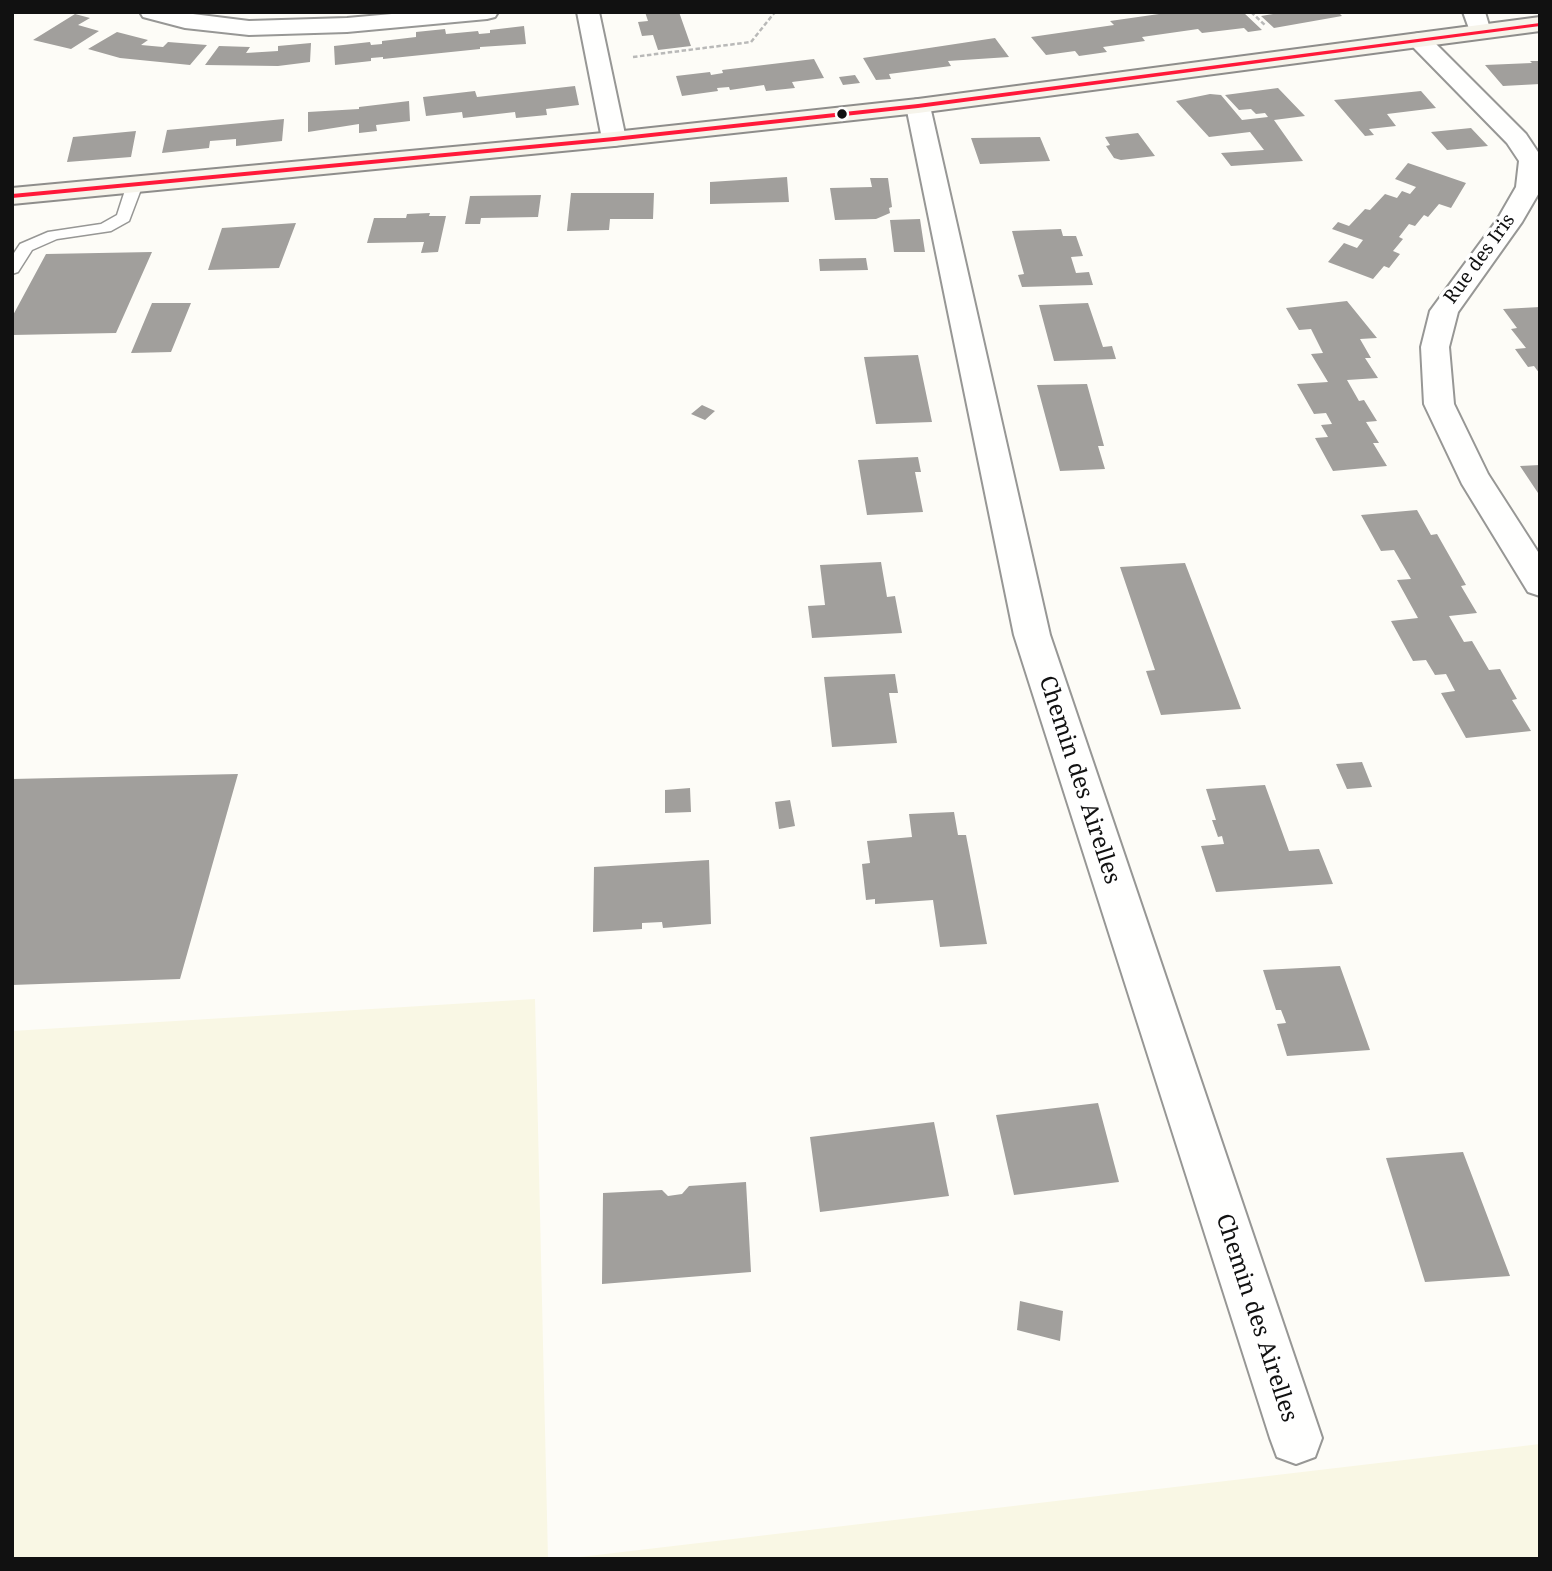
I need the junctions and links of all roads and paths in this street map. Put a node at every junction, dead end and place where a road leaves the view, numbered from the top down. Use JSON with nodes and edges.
{"nodes":[{"id":1,"x":151,"y":12,"type":"edge"},
{"id":2,"x":487,"y":12,"type":"edge"},
{"id":3,"x":588,"y":12,"type":"edge"},
{"id":4,"x":775,"y":12,"type":"edge"},
{"id":5,"x":1477,"y":22,"type":"edge"},
{"id":6,"x":1540,"y":24,"type":"edge"},
{"id":7,"x":1419,"y":40,"type":"junction"},
{"id":8,"x":598,"y":61,"type":"junction"},
{"id":9,"x":918,"y":106,"type":"junction"},
{"id":10,"x":614,"y":138,"type":"junction"},
{"id":11,"x":135,"y":184,"type":"junction"},
{"id":12,"x":12,"y":196,"type":"edge"},
{"id":13,"x":12,"y":269,"type":"edge"},
{"id":14,"x":1537,"y":575,"type":"edge"},
{"id":15,"x":1296,"y":1438,"type":"dead end"}],
"edges":[{"from":1,"to":2,"type":"street"},
{"from":3,"to":8,"type":"street"},
{"from":4,"to":8,"type":"path"},
{"from":5,"to":6,"type":"street"},
{"from":5,"to":7,"type":"street"},
{"from":7,"to":9,"type":"street"},
{"from":7,"to":14,"type":"street","name":"Rue des Iris"},
{"from":8,"to":10,"type":"street"},
{"from":9,"to":10,"type":"street"},
{"from":9,"to":15,"type":"street","name":"Chemin des Airelles"},
{"from":10,"to":11,"type":"street"},
{"from":11,"to":12,"type":"street"},
{"from":11,"to":13,"type":"lane"}]}
